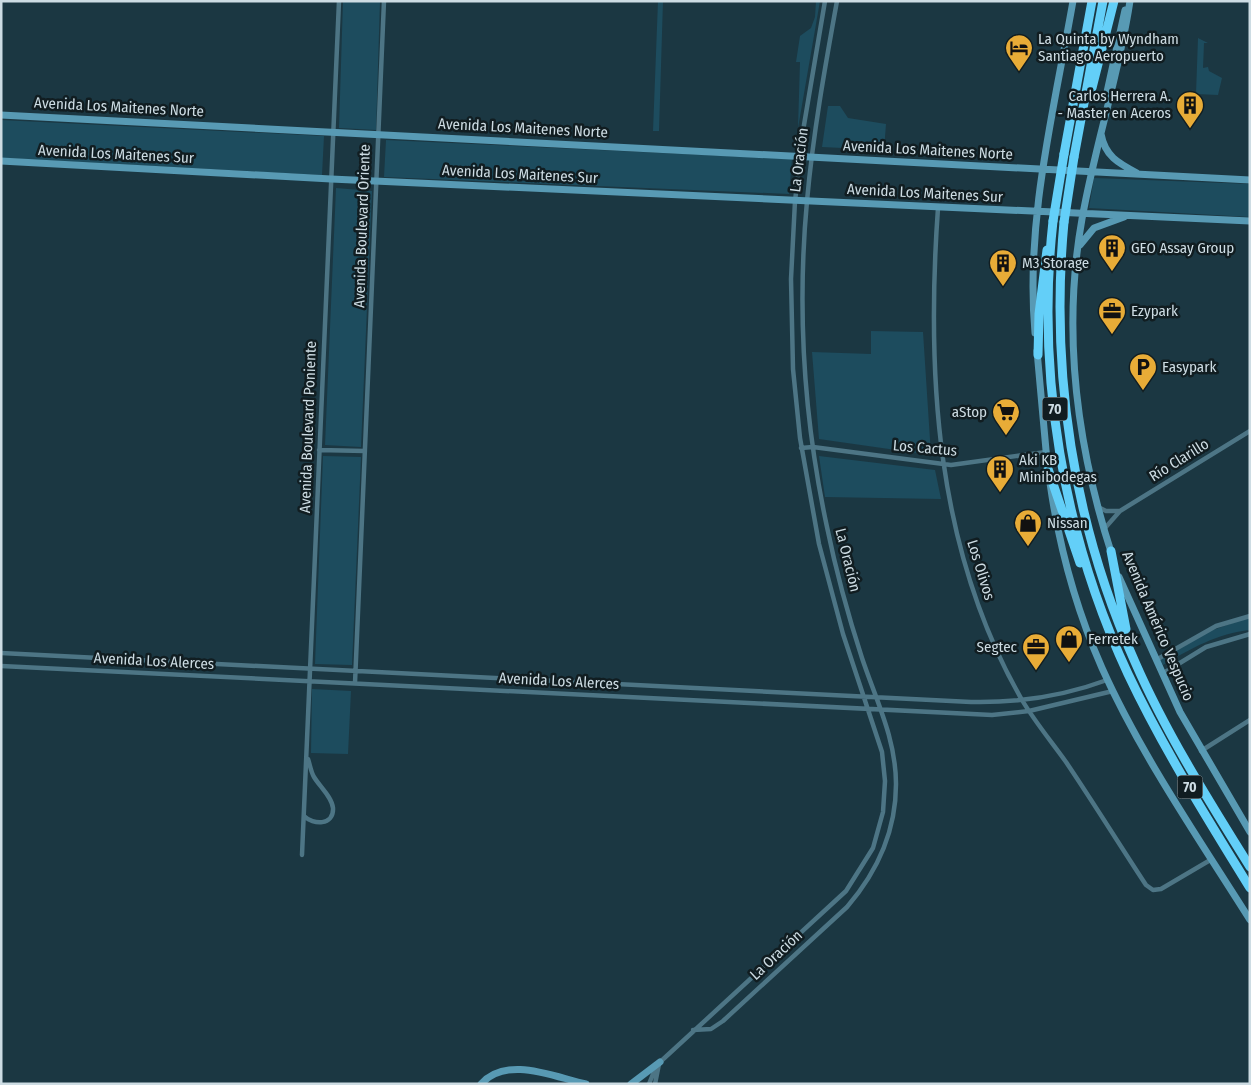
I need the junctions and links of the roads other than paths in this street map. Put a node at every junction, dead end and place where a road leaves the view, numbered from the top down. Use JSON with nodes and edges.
{"nodes":[{"id":1,"x":339,"y":1,"type":"edge"},
{"id":2,"x":384,"y":1,"type":"edge"},
{"id":3,"x":825,"y":1,"type":"edge"},
{"id":4,"x":837,"y":1,"type":"edge"},
{"id":5,"x":1074,"y":1,"type":"edge"},
{"id":6,"x":1092,"y":1,"type":"edge"},
{"id":7,"x":1103,"y":1,"type":"edge"},
{"id":8,"x":1114,"y":1,"type":"edge"},
{"id":9,"x":1129,"y":1,"type":"edge"},
{"id":10,"x":1,"y":115,"type":"edge"},
{"id":11,"x":1080,"y":121,"type":"junction"},
{"id":12,"x":1100,"y":129,"type":"junction"},
{"id":13,"x":333,"y":132,"type":"junction"},
{"id":14,"x":379,"y":134,"type":"junction"},
{"id":15,"x":800,"y":156,"type":"junction"},
{"id":16,"x":812,"y":157,"type":"junction"},
{"id":17,"x":1,"y":161,"type":"edge"},
{"id":18,"x":1044,"y":169,"type":"junction"},
{"id":19,"x":1091,"y":172,"type":"junction"},
{"id":20,"x":1140,"y":174,"type":"junction"},
{"id":21,"x":331,"y":179,"type":"junction"},
{"id":22,"x":1250,"y":180,"type":"edge"},
{"id":23,"x":377,"y":181,"type":"junction"},
{"id":24,"x":795,"y":200,"type":"junction"},
{"id":25,"x":807,"y":201,"type":"junction"},
{"id":26,"x":938,"y":208,"type":"junction"},
{"id":27,"x":1038,"y":212,"type":"junction"},
{"id":28,"x":1083,"y":213,"type":"junction"},
{"id":29,"x":1136,"y":215,"type":"junction"},
{"id":30,"x":1250,"y":221,"type":"edge"},
{"id":31,"x":1053,"y":224,"type":"junction"},
{"id":32,"x":1078,"y":250,"type":"junction"},
{"id":33,"x":1038,"y":355,"type":"junction"},
{"id":34,"x":1250,"y":431,"type":"edge"},
{"id":35,"x":813,"y":447,"type":"junction"},
{"id":36,"x":802,"y":448,"type":"junction"},
{"id":37,"x":319,"y":450,"type":"junction"},
{"id":38,"x":365,"y":451,"type":"junction"},
{"id":39,"x":1046,"y":452,"type":"junction"},
{"id":40,"x":944,"y":465,"type":"junction"},
{"id":41,"x":1048,"y":469,"type":"junction"},
{"id":42,"x":1098,"y":508,"type":"junction"},
{"id":43,"x":1120,"y":510,"type":"junction"},
{"id":44,"x":1104,"y":529,"type":"junction"},
{"id":45,"x":1111,"y":551,"type":"junction"},
{"id":46,"x":1094,"y":587,"type":"junction"},
{"id":47,"x":1250,"y":616,"type":"edge"},
{"id":48,"x":1250,"y":634,"type":"edge"},
{"id":49,"x":1,"y":653,"type":"edge"},
{"id":50,"x":1156,"y":660,"type":"junction"},
{"id":51,"x":1135,"y":663,"type":"junction"},
{"id":52,"x":1,"y":666,"type":"edge"},
{"id":53,"x":310,"y":668,"type":"junction"},
{"id":54,"x":355,"y":670,"type":"junction"},
{"id":55,"x":1162,"y":674,"type":"junction"},
{"id":56,"x":1107,"y":680,"type":"junction"},
{"id":57,"x":309,"y":681,"type":"junction"},
{"id":58,"x":355,"y":683,"type":"junction"},
{"id":59,"x":1113,"y":691,"type":"junction"},
{"id":60,"x":864,"y":697,"type":"junction"},
{"id":61,"x":876,"y":698,"type":"junction"},
{"id":62,"x":1022,"y":700,"type":"junction"},
{"id":63,"x":868,"y":708,"type":"junction"},
{"id":64,"x":882,"y":710,"type":"junction"},
{"id":65,"x":1029,"y":711,"type":"junction"},
{"id":66,"x":1250,"y":720,"type":"edge"},
{"id":67,"x":1201,"y":751,"type":"junction"},
{"id":68,"x":306,"y":754,"type":"junction"},
{"id":69,"x":304,"y":816,"type":"junction"},
{"id":70,"x":1250,"y":832,"type":"edge"},
{"id":71,"x":302,"y":855,"type":"dead end"},
{"id":72,"x":1212,"y":859,"type":"junction"},
{"id":73,"x":1250,"y":867,"type":"edge"},
{"id":74,"x":1250,"y":888,"type":"edge"},
{"id":75,"x":839,"y":898,"type":"junction"},
{"id":76,"x":847,"y":907,"type":"junction"},
{"id":77,"x":1250,"y":920,"type":"edge"},
{"id":78,"x":693,"y":1030,"type":"junction"},
{"id":79,"x":660,"y":1062,"type":"junction"},
{"id":80,"x":481,"y":1084,"type":"edge"},
{"id":81,"x":586,"y":1084,"type":"edge"},
{"id":82,"x":631,"y":1084,"type":"edge"},
{"id":83,"x":649,"y":1084,"type":"edge"},
{"id":84,"x":655,"y":1084,"type":"edge"}],
"edges":[{"from":1,"to":13,"type":"street","name":"Avenida Boulevard Poniente"},
{"from":2,"to":14,"type":"street","name":"Avenida Boulevard Oriente"},
{"from":3,"to":15,"type":"street","name":"La Oración"},
{"from":4,"to":16,"type":"street","name":"La Oración"},
{"from":5,"to":18,"type":"street"},
{"from":6,"to":31,"type":"highway","number":"70","bridge":true},
{"from":7,"to":11,"type":"highway","number":"70"},
{"from":8,"to":11,"type":"highway"},
{"from":9,"to":12,"type":"street","name":"Avenida Américo Vespucio"},
{"from":10,"to":13,"type":"street","name":"Avenida Los Maitenes Norte"},
{"from":11,"to":51,"type":"highway","number":"70","bridge":true},
{"from":12,"to":19,"type":"street","name":"Avenida Américo Vespucio"},
{"from":12,"to":20,"type":"street"},
{"from":13,"to":14,"type":"street","name":"Avenida Los Maitenes Norte"},
{"from":13,"to":21,"type":"street","name":"Avenida Boulevard Poniente"},
{"from":14,"to":15,"type":"street","name":"Avenida Los Maitenes Norte"},
{"from":14,"to":23,"type":"street","name":"Avenida Boulevard Oriente"},
{"from":15,"to":16,"type":"street","name":"Avenida Los Maitenes Norte"},
{"from":15,"to":24,"type":"street","name":"La Oración"},
{"from":16,"to":18,"type":"street","name":"Avenida Los Maitenes Norte"},
{"from":16,"to":25,"type":"street","name":"La Oración"},
{"from":17,"to":21,"type":"street","name":"Avenida Los Maitenes Sur"},
{"from":18,"to":19,"type":"street","name":"Avenida Los Maitenes Norte"},
{"from":18,"to":27,"type":"street"},
{"from":19,"to":20,"type":"street","name":"Avenida Los Maitenes Norte"},
{"from":19,"to":28,"type":"street","name":"Avenida Américo Vespucio"},
{"from":20,"to":22,"type":"street","name":"Avenida Los Maitenes Norte"},
{"from":21,"to":23,"type":"street","name":"Avenida Los Maitenes Sur"},
{"from":21,"to":37,"type":"street","name":"Avenida Boulevard Poniente"},
{"from":23,"to":24,"type":"street","name":"Avenida Los Maitenes Sur"},
{"from":23,"to":38,"type":"street","name":"Avenida Boulevard Oriente"},
{"from":24,"to":25,"type":"street","name":"Avenida Los Maitenes Sur"},
{"from":24,"to":36,"type":"street","name":"La Oración"},
{"from":25,"to":26,"type":"street","name":"Avenida Los Maitenes Sur"},
{"from":25,"to":35,"type":"street","name":"La Oración"},
{"from":26,"to":27,"type":"street","name":"Avenida Los Maitenes Sur"},
{"from":26,"to":40,"type":"street","name":"Los Olivos"},
{"from":27,"to":28,"type":"street","name":"Avenida Los Maitenes Sur"},
{"from":27,"to":33,"type":"street"},
{"from":28,"to":29,"type":"street","name":"Avenida Los Maitenes Sur"},
{"from":28,"to":32,"type":"street","name":"Avenida Américo Vespucio"},
{"from":29,"to":30,"type":"street"},
{"from":29,"to":32,"type":"street"},
{"from":31,"to":33,"type":"highway"},
{"from":31,"to":46,"type":"highway","number":"70"},
{"from":32,"to":42,"type":"street","name":"Avenida Américo Vespucio"},
{"from":33,"to":39,"type":"street"},
{"from":34,"to":43,"type":"street","name":"Río Clarillo"},
{"from":35,"to":36,"type":"street","name":"Los Cactus"},
{"from":35,"to":40,"type":"street","name":"Los Cactus"},
{"from":35,"to":61,"type":"street","name":"La Oración"},
{"from":36,"to":60,"type":"street","name":"La Oración"},
{"from":37,"to":38,"type":"street"},
{"from":37,"to":53,"type":"street","name":"Avenida Boulevard Poniente"},
{"from":38,"to":54,"type":"street","name":"Avenida Boulevard Oriente"},
{"from":39,"to":40,"type":"street","name":"Los Cactus"},
{"from":39,"to":41,"type":"street"},
{"from":40,"to":62,"type":"street","name":"Los Olivos"},
{"from":41,"to":46,"type":"highway"},
{"from":41,"to":56,"type":"street"},
{"from":42,"to":43,"type":"street"},
{"from":42,"to":44,"type":"street","name":"Avenida Américo Vespucio"},
{"from":43,"to":44,"type":"street","name":"Río Clarillo"},
{"from":44,"to":45,"type":"street","name":"Avenida Américo Vespucio"},
{"from":45,"to":50,"type":"street","name":"Avenida Américo Vespucio"},
{"from":45,"to":51,"type":"highway"},
{"from":46,"to":74,"type":"highway","number":"70"},
{"from":47,"to":50,"type":"street"},
{"from":48,"to":55,"type":"street"},
{"from":49,"to":53,"type":"street","name":"Avenida Los Alerces"},
{"from":50,"to":55,"type":"street","name":"Avenida Américo Vespucio"},
{"from":51,"to":73,"type":"highway","number":"70"},
{"from":52,"to":57,"type":"street","name":"Avenida Los Alerces"},
{"from":53,"to":54,"type":"street","name":"Avenida Los Alerces"},
{"from":53,"to":57,"type":"street","name":"Avenida Boulevard Poniente"},
{"from":54,"to":58,"type":"street","name":"Avenida Boulevard Oriente"},
{"from":54,"to":60,"type":"street","name":"Avenida Los Alerces"},
{"from":55,"to":67,"type":"street","name":"Avenida Américo Vespucio"},
{"from":56,"to":59,"type":"street"},
{"from":56,"to":62,"type":"street","name":"Avenida Los Alerces"},
{"from":57,"to":58,"type":"street","name":"Avenida Los Alerces"},
{"from":57,"to":68,"type":"street","name":"Avenida Boulevard Poniente"},
{"from":58,"to":63,"type":"street","name":"Avenida Los Alerces"},
{"from":59,"to":65,"type":"street","name":"Avenida Los Alerces"},
{"from":59,"to":72,"type":"street"},
{"from":60,"to":61,"type":"street","name":"Avenida Los Alerces"},
{"from":60,"to":63,"type":"street","name":"La Oración"},
{"from":61,"to":62,"type":"street","name":"Avenida Los Alerces"},
{"from":61,"to":64,"type":"street","name":"La Oración"},
{"from":62,"to":65,"type":"street","name":"Los Olivos"},
{"from":63,"to":64,"type":"street","name":"Avenida Los Alerces"},
{"from":63,"to":75,"type":"street","name":"La Oración"},
{"from":64,"to":65,"type":"street","name":"Avenida Los Alerces"},
{"from":64,"to":76,"type":"street","name":"La Oración"},
{"from":65,"to":72,"type":"street","name":"Los Olivos"},
{"from":66,"to":67,"type":"street"},
{"from":67,"to":70,"type":"street","name":"Avenida Américo Vespucio"},
{"from":68,"to":69,"type":"street","name":"Avenida Boulevard Poniente"},
{"from":68,"to":69,"type":"street"},
{"from":69,"to":71,"type":"street","name":"Avenida Boulevard Poniente"},
{"from":72,"to":77,"type":"street"},
{"from":75,"to":76,"type":"street"},
{"from":75,"to":78,"type":"street","name":"La Oración"},
{"from":76,"to":78,"type":"street","name":"La Oración"},
{"from":78,"to":79,"type":"street","name":"La Oración"},
{"from":79,"to":82,"type":"street"},
{"from":79,"to":83,"type":"street"},
{"from":79,"to":84,"type":"street"},
{"from":80,"to":81,"type":"street"}]}
